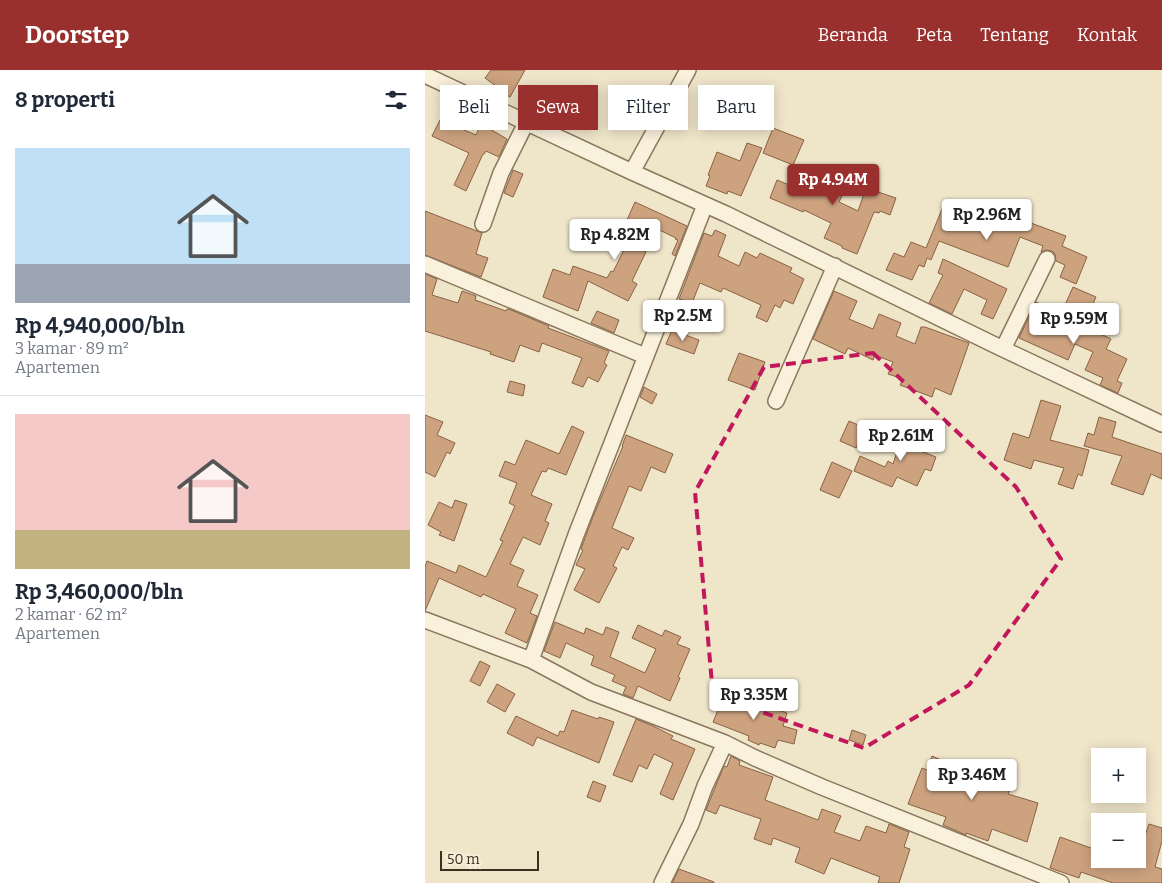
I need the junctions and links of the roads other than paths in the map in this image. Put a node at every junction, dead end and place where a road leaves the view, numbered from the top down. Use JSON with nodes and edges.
{"nodes":[{"id":1,"x":688,"y":70,"type":"edge"},
{"id":2,"x":425,"y":75,"type":"edge"},
{"id":3,"x":518,"y":119,"type":"edge"},
{"id":4,"x":522,"y":130,"type":"edge"},
{"id":5,"x":541,"y":130,"type":"edge"},
{"id":6,"x":632,"y":172,"type":"junction"},
{"id":7,"x":705,"y":205,"type":"junction"},
{"id":8,"x":483,"y":224,"type":"dead end"},
{"id":9,"x":1047,"y":259,"type":"dead end"},
{"id":10,"x":425,"y":264,"type":"edge"},
{"id":11,"x":835,"y":266,"type":"junction"},
{"id":12,"x":1003,"y":349,"type":"junction"},
{"id":13,"x":645,"y":356,"type":"junction"},
{"id":14,"x":776,"y":401,"type":"dead end"},
{"id":15,"x":1162,"y":424,"type":"edge"},
{"id":16,"x":425,"y":620,"type":"edge"},
{"id":17,"x":531,"y":660,"type":"junction"},
{"id":18,"x":725,"y":743,"type":"junction"},
{"id":19,"x":662,"y":883,"type":"edge"},
{"id":20,"x":1061,"y":883,"type":"edge"}],
"edges":[{"from":1,"to":6,"type":"street"},
{"from":2,"to":3,"type":"street"},
{"from":4,"to":8,"type":"street"},
{"from":5,"to":6,"type":"street"},
{"from":6,"to":7,"type":"street"},
{"from":7,"to":11,"type":"street"},
{"from":7,"to":13,"type":"street"},
{"from":9,"to":12,"type":"street"},
{"from":10,"to":13,"type":"street"},
{"from":11,"to":12,"type":"street"},
{"from":11,"to":14,"type":"street"},
{"from":12,"to":15,"type":"street"},
{"from":13,"to":17,"type":"street"},
{"from":16,"to":17,"type":"street"},
{"from":17,"to":18,"type":"street"},
{"from":18,"to":19,"type":"street"},
{"from":18,"to":20,"type":"street"}]}
